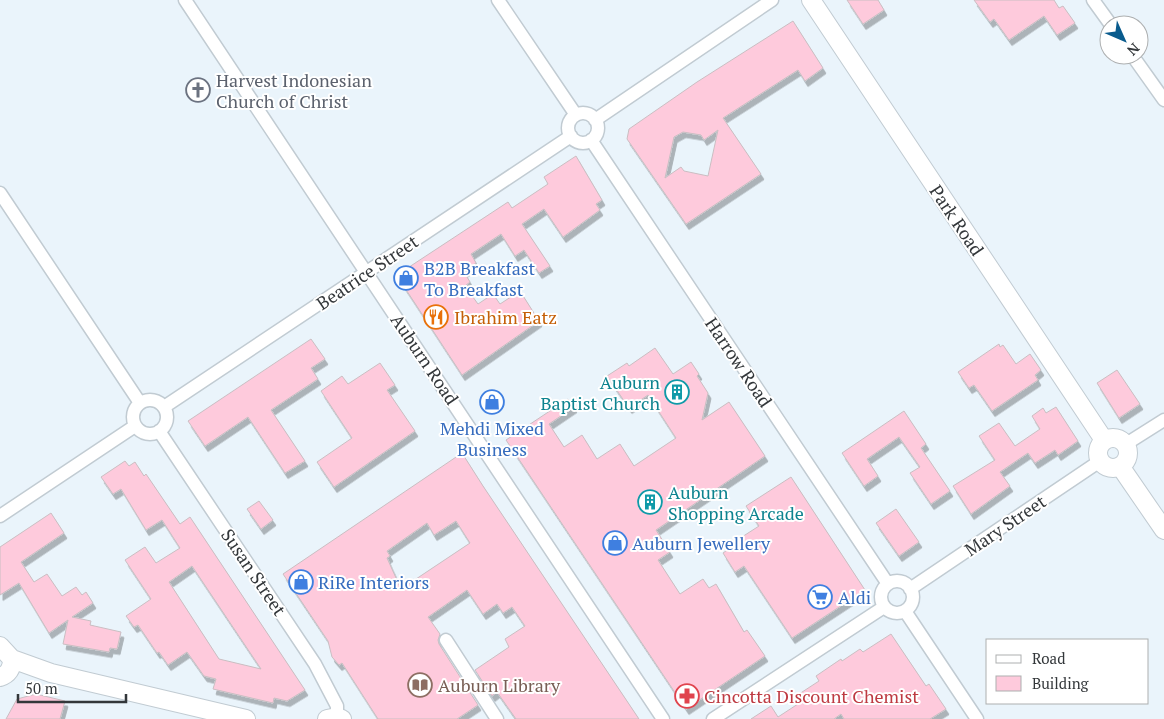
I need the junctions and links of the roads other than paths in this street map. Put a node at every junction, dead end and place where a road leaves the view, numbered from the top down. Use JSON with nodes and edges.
{"nodes":[{"id":1,"x":185,"y":0,"type":"edge"},
{"id":2,"x":498,"y":0,"type":"edge"},
{"id":3,"x":772,"y":0,"type":"edge"},
{"id":4,"x":811,"y":0,"type":"edge"},
{"id":5,"x":1094,"y":0,"type":"edge"},
{"id":6,"x":1104,"y":15,"type":"edge"},
{"id":7,"x":1139,"y":65,"type":"edge"},
{"id":8,"x":1164,"y":100,"type":"edge"},
{"id":9,"x":576,"y":115,"type":"junction"},
{"id":10,"x":595,"y":120,"type":"junction"},
{"id":11,"x":571,"y":136,"type":"junction"},
{"id":12,"x":591,"y":140,"type":"junction"},
{"id":13,"x":0,"y":193,"type":"edge"},
{"id":14,"x":367,"y":272,"type":"junction"},
{"id":15,"x":140,"y":402,"type":"junction"},
{"id":16,"x":164,"y":407,"type":"junction"},
{"id":17,"x":1164,"y":420,"type":"edge"},
{"id":18,"x":135,"y":426,"type":"junction"},
{"id":19,"x":159,"y":431,"type":"junction"},
{"id":20,"x":1104,"y":440,"type":"junction"},
{"id":21,"x":1126,"y":444,"type":"junction"},
{"id":22,"x":1100,"y":461,"type":"junction"},
{"id":23,"x":1120,"y":466,"type":"junction"},
{"id":24,"x":0,"y":516,"type":"edge"},
{"id":25,"x":1164,"y":530,"type":"edge"},
{"id":26,"x":888,"y":584,"type":"junction"},
{"id":27,"x":910,"y":589,"type":"junction"},
{"id":28,"x":884,"y":607,"type":"junction"},
{"id":29,"x":905,"y":611,"type":"junction"},
{"id":30,"x":446,"y":640,"type":"dead end"},
{"id":31,"x":4,"y":668,"type":"edge"},
{"id":32,"x":336,"y":718,"type":"edge"},
{"id":33,"x":246,"y":719,"type":"edge"},
{"id":34,"x":497,"y":719,"type":"edge"},
{"id":35,"x":663,"y":719,"type":"edge"},
{"id":36,"x":713,"y":719,"type":"edge"},
{"id":37,"x":977,"y":719,"type":"edge"}],
"edges":[{"from":1,"to":14,"type":"street","name":"Auburn Road"},
{"from":2,"to":9,"type":"street"},
{"from":3,"to":10,"type":"street"},
{"from":4,"to":20,"type":"street","name":"Park Road"},
{"from":5,"to":6,"type":"street"},
{"from":7,"to":8,"type":"street"},
{"from":9,"to":10,"type":"street"},
{"from":9,"to":11,"type":"street"},
{"from":10,"to":12,"type":"street"},
{"from":11,"to":12,"type":"street"},
{"from":11,"to":14,"type":"street","name":"Beatrice Street"},
{"from":12,"to":26,"type":"street","name":"Harrow Road"},
{"from":13,"to":15,"type":"street"},
{"from":14,"to":16,"type":"street","name":"Beatrice Street"},
{"from":14,"to":35,"type":"street","name":"Auburn Road"},
{"from":15,"to":16,"type":"street"},
{"from":15,"to":18,"type":"street"},
{"from":16,"to":19,"type":"street"},
{"from":17,"to":21,"type":"street"},
{"from":18,"to":19,"type":"street"},
{"from":18,"to":24,"type":"street"},
{"from":19,"to":32,"type":"street","name":"Susan Street"},
{"from":20,"to":21,"type":"street"},
{"from":20,"to":22,"type":"street"},
{"from":21,"to":23,"type":"street"},
{"from":22,"to":23,"type":"street"},
{"from":22,"to":27,"type":"street","name":"Mary Street"},
{"from":23,"to":25,"type":"street"},
{"from":26,"to":27,"type":"street"},
{"from":26,"to":28,"type":"street"},
{"from":27,"to":29,"type":"street"},
{"from":28,"to":29,"type":"street"},
{"from":28,"to":36,"type":"street"},
{"from":29,"to":37,"type":"street"},
{"from":30,"to":34,"type":"street"},
{"from":31,"to":33,"type":"street"}]}
